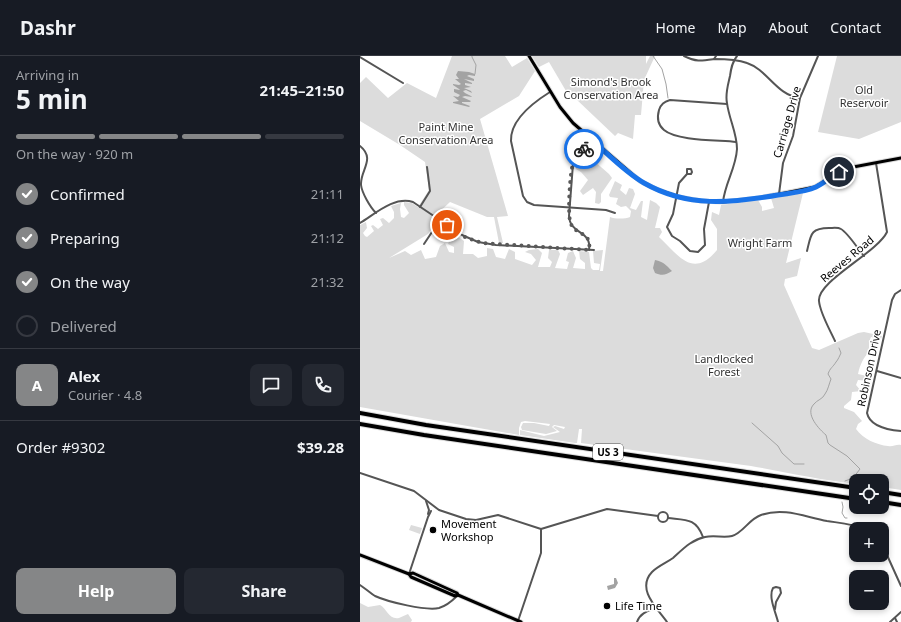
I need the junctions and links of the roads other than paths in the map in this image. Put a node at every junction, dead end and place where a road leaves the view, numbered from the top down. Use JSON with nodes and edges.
{"nodes":[{"id":1,"x":529,"y":56,"type":"edge"},
{"id":2,"x":684,"y":56,"type":"edge"},
{"id":3,"x":716,"y":56,"type":"edge"},
{"id":4,"x":737,"y":56,"type":"edge"},
{"id":5,"x":818,"y":56,"type":"edge"},
{"id":6,"x":360,"y":57,"type":"edge"},
{"id":7,"x":714,"y":60,"type":"junction"},
{"id":8,"x":734,"y":60,"type":"junction"},
{"id":9,"x":403,"y":83,"type":"dead end"},
{"id":10,"x":550,"y":92,"type":"junction"},
{"id":11,"x":800,"y":98,"type":"junction"},
{"id":12,"x":727,"y":104,"type":"junction"},
{"id":13,"x":593,"y":141,"type":"junction"},
{"id":14,"x":736,"y":142,"type":"junction"},
{"id":15,"x":360,"y":146,"type":"edge"},
{"id":16,"x":901,"y":158,"type":"edge"},
{"id":17,"x":876,"y":163,"type":"junction"},
{"id":18,"x":427,"y":167,"type":"dead end"},
{"id":19,"x":686,"y":174,"type":"dead end"},
{"id":20,"x":778,"y":195,"type":"junction"},
{"id":21,"x":677,"y":196,"type":"junction"},
{"id":22,"x":709,"y":202,"type":"junction"},
{"id":23,"x":723,"y":202,"type":"junction"},
{"id":24,"x":420,"y":207,"type":"junction"},
{"id":25,"x":570,"y":207,"type":"junction"},
{"id":26,"x":615,"y":213,"type":"dead end"},
{"id":27,"x":376,"y":214,"type":"junction"},
{"id":28,"x":440,"y":220,"type":"junction"},
{"id":29,"x":360,"y":224,"type":"edge"},
{"id":30,"x":424,"y":244,"type":"dead end"},
{"id":31,"x":589,"y":250,"type":"junction"},
{"id":32,"x":594,"y":250,"type":"dead end"},
{"id":33,"x":808,"y":251,"type":"dead end"},
{"id":34,"x":864,"y":256,"type":"junction"},
{"id":35,"x":901,"y":290,"type":"edge"},
{"id":36,"x":835,"y":341,"type":"dead end"},
{"id":37,"x":877,"y":371,"type":"junction"},
{"id":38,"x":901,"y":378,"type":"edge"},
{"id":39,"x":360,"y":413,"type":"edge"},
{"id":40,"x":360,"y":424,"type":"edge"},
{"id":41,"x":901,"y":431,"type":"edge"},
{"id":42,"x":360,"y":473,"type":"edge"},
{"id":43,"x":849,"y":487,"type":"edge"},
{"id":44,"x":889,"y":493,"type":"edge"},
{"id":45,"x":901,"y":495,"type":"edge"},
{"id":46,"x":849,"y":498,"type":"edge"},
{"id":47,"x":889,"y":503,"type":"edge"},
{"id":48,"x":901,"y":505,"type":"edge"},
{"id":49,"x":431,"y":508,"type":"junction"},
{"id":50,"x":658,"y":516,"type":"junction"},
{"id":51,"x":668,"y":518,"type":"junction"},
{"id":52,"x":849,"y":524,"type":"edge"},
{"id":53,"x":540,"y":529,"type":"junction"},
{"id":54,"x":704,"y":537,"type":"junction"},
{"id":55,"x":360,"y":554,"type":"edge"},
{"id":56,"x":889,"y":559,"type":"edge"},
{"id":57,"x":409,"y":574,"type":"junction"},
{"id":58,"x":360,"y":585,"type":"edge"},
{"id":59,"x":901,"y":586,"type":"edge"},
{"id":60,"x":771,"y":592,"type":"junction"},
{"id":61,"x":458,"y":595,"type":"junction"},
{"id":62,"x":780,"y":595,"type":"junction"},
{"id":63,"x":656,"y":608,"type":"junction"},
{"id":64,"x":775,"y":609,"type":"junction"},
{"id":65,"x":901,"y":612,"type":"edge"},
{"id":66,"x":895,"y":618,"type":"junction"},
{"id":67,"x":520,"y":621,"type":"edge"},
{"id":68,"x":637,"y":622,"type":"edge"},
{"id":69,"x":667,"y":622,"type":"edge"},
{"id":70,"x":778,"y":622,"type":"edge"},
{"id":71,"x":890,"y":622,"type":"edge"},
{"id":72,"x":897,"y":622,"type":"edge"}],
"edges":[{"from":1,"to":10,"type":"main road"},
{"from":2,"to":7,"type":"street"},
{"from":3,"to":7,"type":"street"},
{"from":4,"to":8,"type":"street"},
{"from":5,"to":11,"type":"street","name":"Carriage Drive"},
{"from":6,"to":9,"type":"street"},
{"from":7,"to":8,"type":"street"},
{"from":8,"to":11,"type":"street"},
{"from":8,"to":12,"type":"street"},
{"from":10,"to":13,"type":"main road"},
{"from":10,"to":25,"type":"street"},
{"from":11,"to":20,"type":"street","name":"Carriage Drive"},
{"from":12,"to":14,"type":"street"},
{"from":12,"to":14,"type":"street"},
{"from":13,"to":21,"type":"main road"},
{"from":13,"to":25,"type":"street"},
{"from":14,"to":23,"type":"street"},
{"from":15,"to":27,"type":"street"},
{"from":16,"to":17,"type":"main road"},
{"from":17,"to":20,"type":"main road"},
{"from":17,"to":34,"type":"street","name":"Reeves Road"},
{"from":18,"to":24,"type":"street"},
{"from":19,"to":21,"type":"street"},
{"from":20,"to":23,"type":"main road"},
{"from":21,"to":22,"type":"main road"},
{"from":21,"to":22,"type":"street"},
{"from":22,"to":23,"type":"main road"},
{"from":24,"to":27,"type":"street"},
{"from":24,"to":28,"type":"street"},
{"from":25,"to":26,"type":"street"},
{"from":25,"to":31,"type":"street"},
{"from":27,"to":29,"type":"street"},
{"from":28,"to":30,"type":"street"},
{"from":28,"to":31,"type":"street"},
{"from":31,"to":32,"type":"street"},
{"from":33,"to":34,"type":"street"},
{"from":34,"to":36,"type":"street","name":"Reeves Road"},
{"from":35,"to":37,"type":"street","name":"Robinson Drive"},
{"from":37,"to":38,"type":"street"},
{"from":37,"to":41,"type":"street","name":"Robinson Drive"},
{"from":39,"to":43,"type":"highway","number":"US 3"},
{"from":40,"to":46,"type":"highway","number":"US 3"},
{"from":42,"to":49,"type":"street"},
{"from":44,"to":45,"type":"highway"},
{"from":47,"to":48,"type":"highway"},
{"from":49,"to":53,"type":"street"},
{"from":49,"to":57,"type":"street"},
{"from":50,"to":51,"type":"street"},
{"from":50,"to":51,"type":"street"},
{"from":50,"to":53,"type":"street"},
{"from":51,"to":54,"type":"street"},
{"from":52,"to":54,"type":"street"},
{"from":53,"to":67,"type":"street"},
{"from":54,"to":63,"type":"street"},
{"from":55,"to":57,"type":"main road"},
{"from":56,"to":59,"type":"street"},
{"from":57,"to":61,"type":"main road"},
{"from":58,"to":61,"type":"street"},
{"from":60,"to":62,"type":"street"},
{"from":60,"to":62,"type":"street"},
{"from":60,"to":64,"type":"street"},
{"from":61,"to":67,"type":"main road"},
{"from":62,"to":64,"type":"street"},
{"from":63,"to":68,"type":"street"},
{"from":63,"to":69,"type":"street"},
{"from":64,"to":70,"type":"street"},
{"from":65,"to":66,"type":"street"},
{"from":66,"to":71,"type":"street"},
{"from":66,"to":72,"type":"street"}]}
